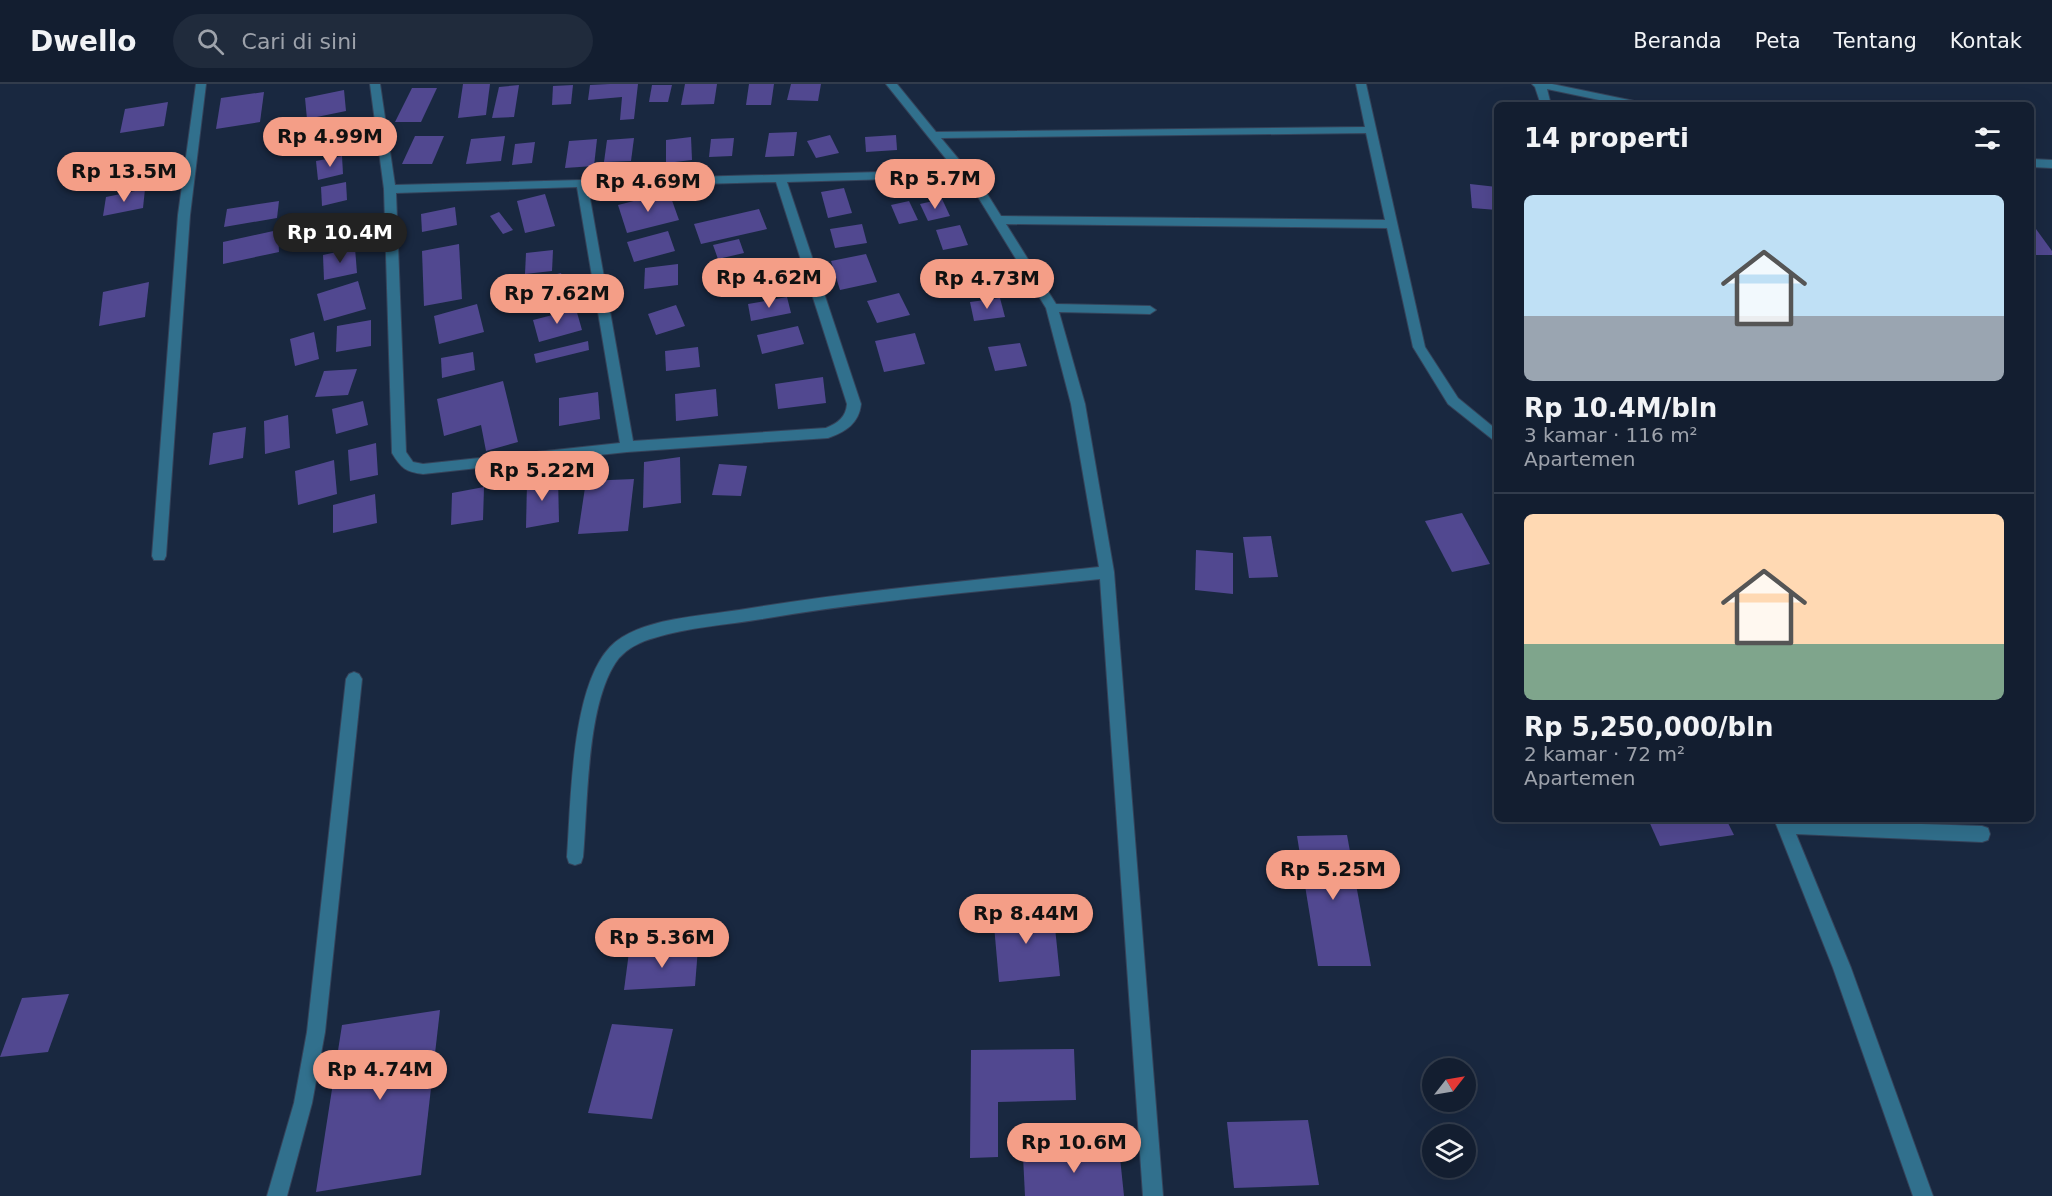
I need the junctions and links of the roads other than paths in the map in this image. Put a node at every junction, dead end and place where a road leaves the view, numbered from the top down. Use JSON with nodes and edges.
{"nodes":[{"id":1,"x":201,"y":84,"type":"edge"},
{"id":2,"x":375,"y":84,"type":"edge"},
{"id":3,"x":891,"y":84,"type":"edge"},
{"id":4,"x":1361,"y":84,"type":"edge"},
{"id":5,"x":1539,"y":84,"type":"edge"},
{"id":6,"x":1575,"y":88,"type":"edge"},
{"id":7,"x":1545,"y":102,"type":"edge"},
{"id":8,"x":1628,"y":102,"type":"edge"},
{"id":9,"x":1372,"y":130,"type":"junction"},
{"id":10,"x":934,"y":135,"type":"junction"},
{"id":11,"x":2034,"y":163,"type":"edge"},
{"id":12,"x":2052,"y":164,"type":"edge"},
{"id":13,"x":965,"y":174,"type":"junction"},
{"id":14,"x":780,"y":178,"type":"junction"},
{"id":15,"x":582,"y":185,"type":"junction"},
{"id":16,"x":390,"y":189,"type":"junction"},
{"id":17,"x":997,"y":220,"type":"junction"},
{"id":18,"x":1391,"y":224,"type":"junction"},
{"id":19,"x":1052,"y":308,"type":"junction"},
{"id":20,"x":1150,"y":310,"type":"dead end"},
{"id":21,"x":1494,"y":435,"type":"edge"},
{"id":22,"x":627,"y":447,"type":"junction"},
{"id":23,"x":159,"y":556,"type":"dead end"},
{"id":24,"x":1107,"y":572,"type":"junction"},
{"id":25,"x":354,"y":679,"type":"dead end"},
{"id":26,"x":1784,"y":822,"type":"edge"},
{"id":27,"x":1982,"y":834,"type":"dead end"},
{"id":28,"x":575,"y":857,"type":"dead end"},
{"id":29,"x":277,"y":1196,"type":"edge"},
{"id":30,"x":1153,"y":1196,"type":"edge"},
{"id":31,"x":1923,"y":1196,"type":"edge"}],
"edges":[{"from":1,"to":23,"type":"street"},
{"from":2,"to":16,"type":"street"},
{"from":3,"to":10,"type":"street"},
{"from":4,"to":9,"type":"street"},
{"from":5,"to":6,"type":"street"},
{"from":5,"to":7,"type":"street"},
{"from":6,"to":8,"type":"street"},
{"from":9,"to":10,"type":"street"},
{"from":9,"to":18,"type":"street"},
{"from":10,"to":13,"type":"street"},
{"from":11,"to":12,"type":"street"},
{"from":13,"to":14,"type":"street"},
{"from":13,"to":17,"type":"street"},
{"from":14,"to":15,"type":"street"},
{"from":14,"to":22,"type":"street"},
{"from":15,"to":16,"type":"street"},
{"from":15,"to":22,"type":"street"},
{"from":16,"to":22,"type":"street"},
{"from":17,"to":18,"type":"street"},
{"from":17,"to":19,"type":"street"},
{"from":18,"to":21,"type":"street"},
{"from":19,"to":20,"type":"street"},
{"from":19,"to":24,"type":"street"},
{"from":24,"to":28,"type":"street"},
{"from":24,"to":30,"type":"street"},
{"from":25,"to":29,"type":"street"},
{"from":26,"to":27,"type":"street"},
{"from":26,"to":31,"type":"street"}]}
